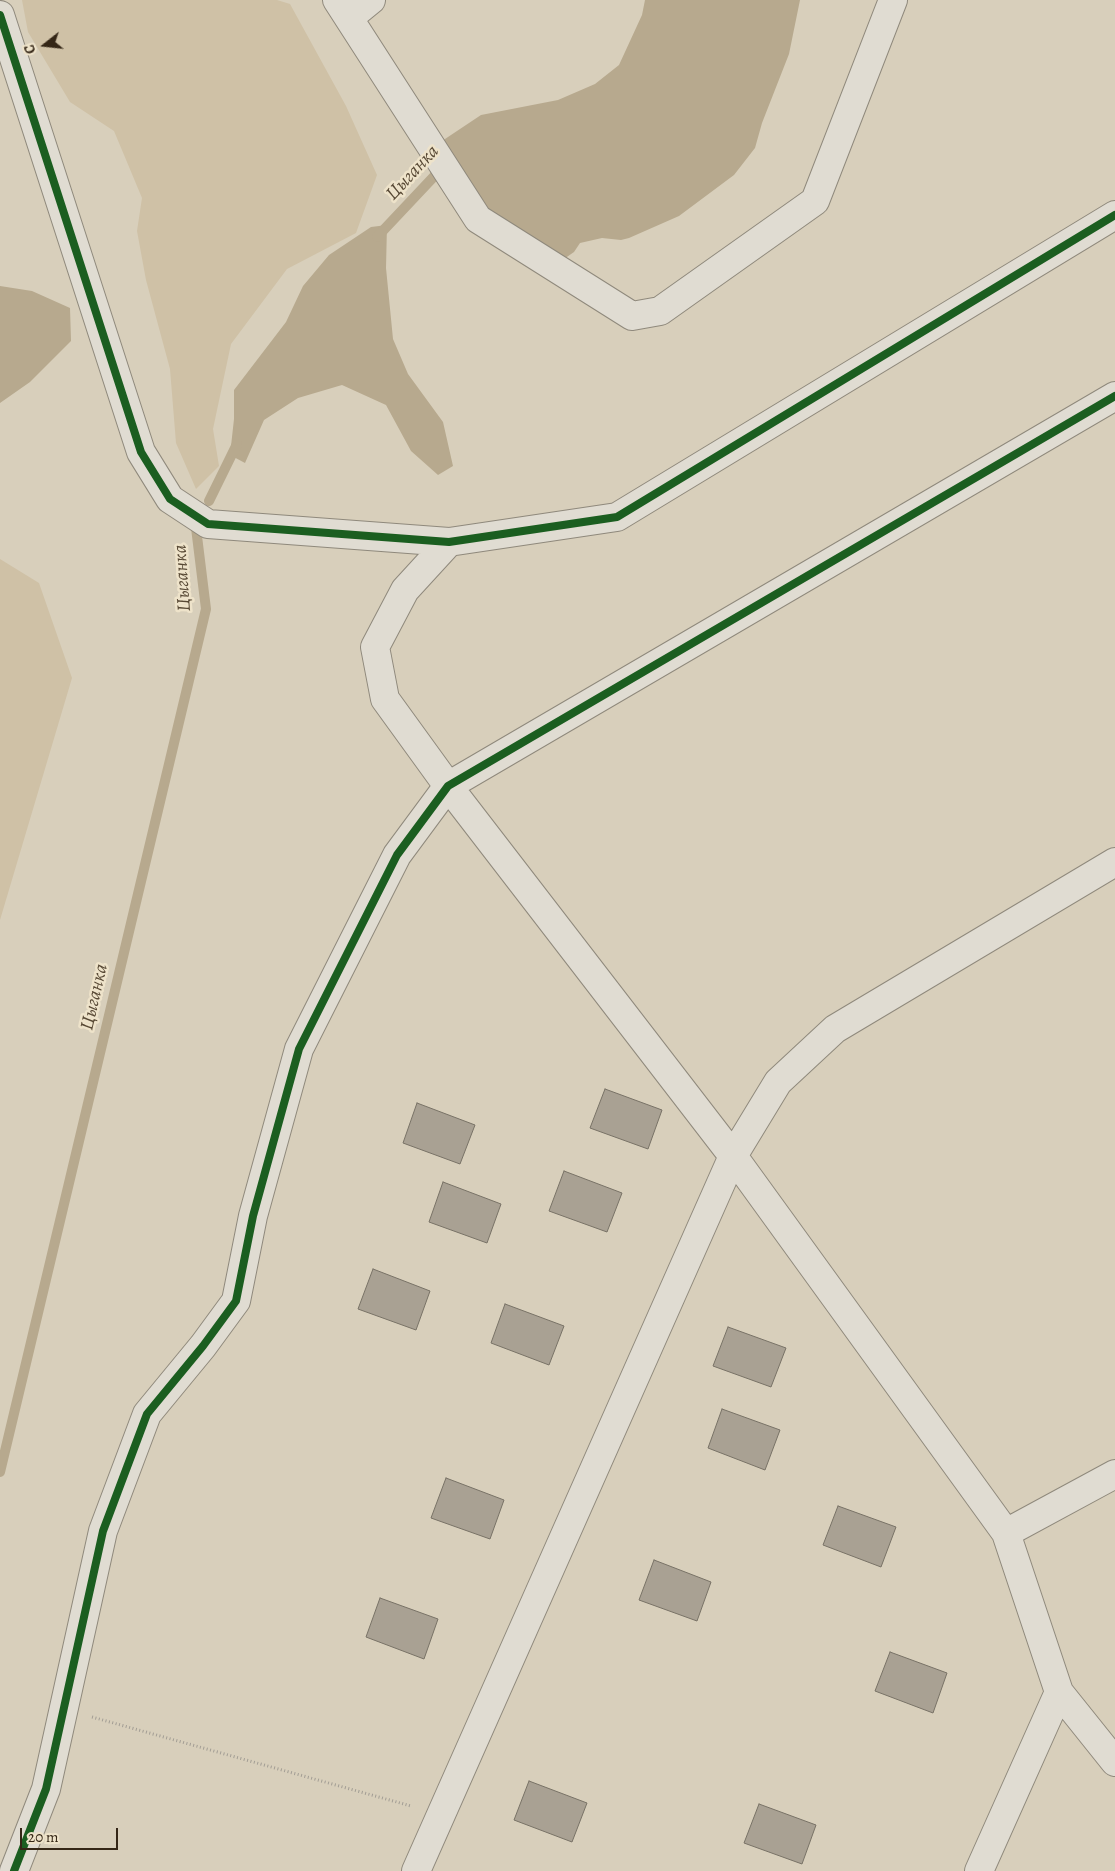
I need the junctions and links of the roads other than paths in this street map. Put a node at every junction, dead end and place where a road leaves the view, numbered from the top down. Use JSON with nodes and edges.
{"nodes":[{"id":1,"x":371,"y":0,"type":"edge"},
{"id":2,"x":893,"y":0,"type":"edge"},
{"id":3,"x":343,"y":9,"type":"edge"},
{"id":4,"x":0,"y":15,"type":"edge"},
{"id":5,"x":1115,"y":215,"type":"edge"},
{"id":6,"x":1115,"y":396,"type":"edge"},
{"id":7,"x":450,"y":542,"type":"junction"},
{"id":8,"x":448,"y":786,"type":"junction"},
{"id":9,"x":1115,"y":862,"type":"edge"},
{"id":10,"x":733,"y":1156,"type":"junction"},
{"id":11,"x":1115,"y":1474,"type":"edge"},
{"id":12,"x":1006,"y":1533,"type":"junction"},
{"id":13,"x":1059,"y":1692,"type":"junction"},
{"id":14,"x":1115,"y":1762,"type":"edge"},
{"id":15,"x":14,"y":1871,"type":"edge"},
{"id":16,"x":416,"y":1871,"type":"edge"},
{"id":17,"x":979,"y":1871,"type":"edge"}],
"edges":[{"from":1,"to":3,"type":"street"},
{"from":2,"to":3,"type":"street"},
{"from":4,"to":7,"type":"street"},
{"from":5,"to":7,"type":"street"},
{"from":6,"to":8,"type":"street"},
{"from":7,"to":8,"type":"street"},
{"from":8,"to":10,"type":"street"},
{"from":8,"to":15,"type":"street"},
{"from":9,"to":10,"type":"street"},
{"from":10,"to":12,"type":"street"},
{"from":10,"to":16,"type":"street"},
{"from":11,"to":12,"type":"street"},
{"from":12,"to":13,"type":"street"},
{"from":13,"to":14,"type":"street"},
{"from":13,"to":17,"type":"street"}]}
